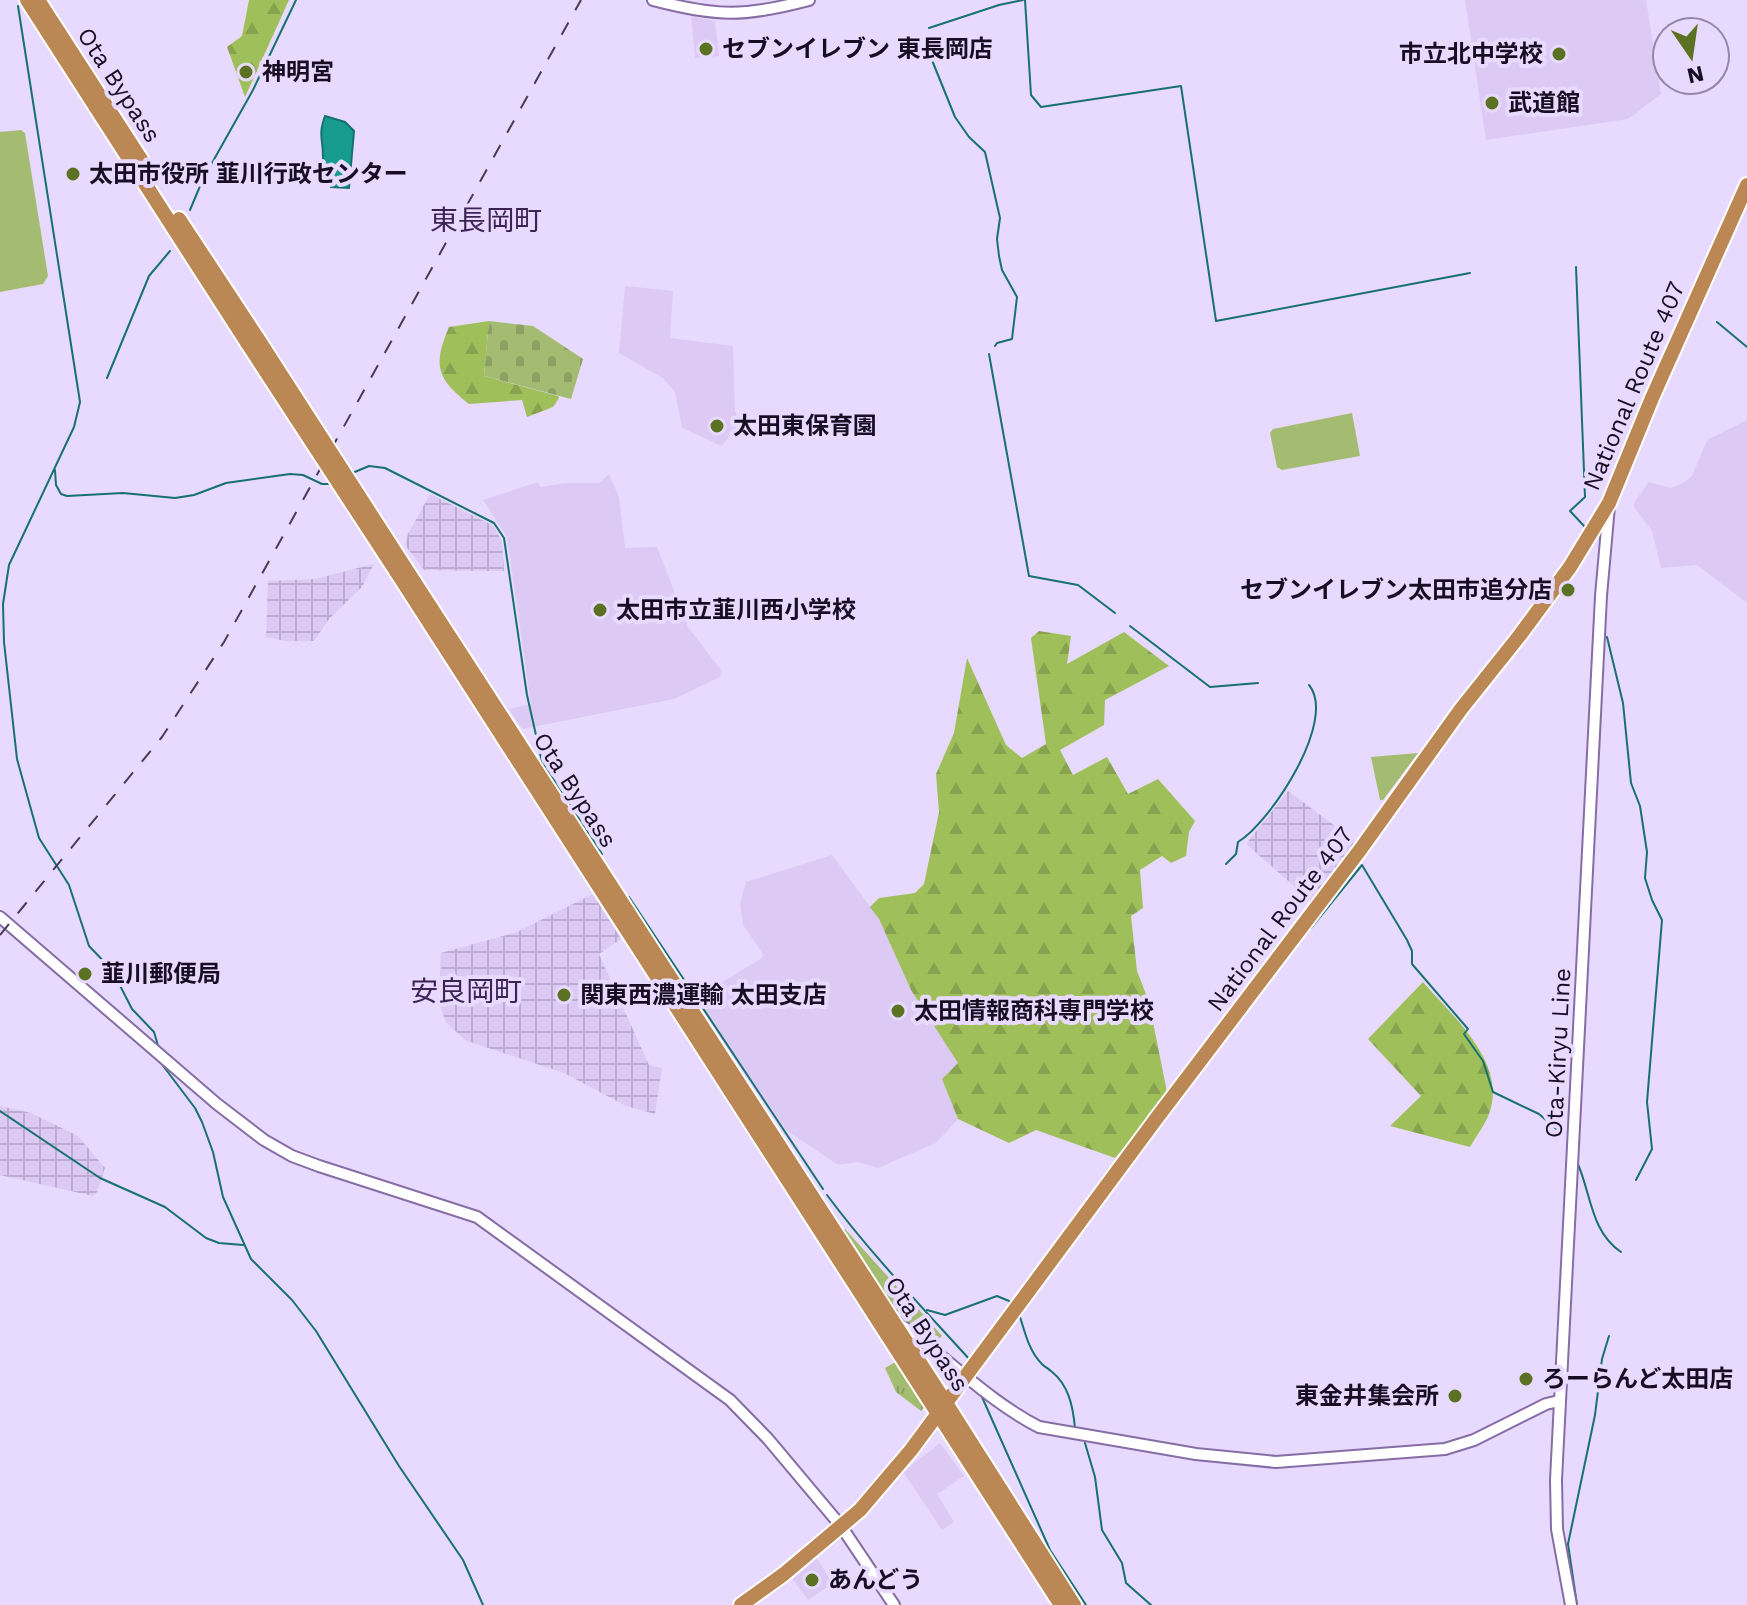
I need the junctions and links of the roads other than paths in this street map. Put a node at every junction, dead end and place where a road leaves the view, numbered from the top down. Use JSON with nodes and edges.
{"nodes":[{"id":1,"x":27,"y":0,"type":"edge"},
{"id":2,"x":38,"y":0,"type":"edge"},
{"id":3,"x":653,"y":0,"type":"edge"},
{"id":4,"x":809,"y":0,"type":"edge"},
{"id":5,"x":1747,"y":185,"type":"edge"},
{"id":6,"x":253,"y":342,"type":"junction"},
{"id":7,"x":1609,"y":503,"type":"junction"},
{"id":8,"x":400,"y":568,"type":"junction"},
{"id":9,"x":0,"y":917,"type":"edge"},
{"id":10,"x":889,"y":1317,"type":"junction"},
{"id":11,"x":967,"y":1376,"type":"junction"},
{"id":12,"x":1559,"y":1401,"type":"junction"},
{"id":13,"x":942,"y":1409,"type":"junction"},
{"id":14,"x":841,"y":1526,"type":"junction"},
{"id":15,"x":741,"y":1605,"type":"edge"},
{"id":16,"x":894,"y":1605,"type":"edge"},
{"id":17,"x":1061,"y":1605,"type":"edge"},
{"id":18,"x":1074,"y":1605,"type":"edge"},
{"id":19,"x":1571,"y":1605,"type":"edge"}],
"edges":[{"from":1,"to":6,"type":"highway","name":"Ota Bypass"},
{"from":2,"to":6,"type":"highway","name":"Ota Bypass"},
{"from":3,"to":4,"type":"street"},
{"from":5,"to":7,"type":"highway","name":"National Route 407"},
{"from":6,"to":8,"type":"highway","name":"Ota Bypass","bridge":true},
{"from":7,"to":11,"type":"highway","name":"National Route 407"},
{"from":7,"to":12,"type":"street","name":"Ota-Kiryu Line"},
{"from":8,"to":10,"type":"highway","name":"Ota Bypass"},
{"from":8,"to":13,"type":"highway","name":"Ota Bypass"},
{"from":9,"to":14,"type":"street"},
{"from":10,"to":11,"type":"street"},
{"from":10,"to":13,"type":"highway","name":"Ota Bypass"},
{"from":11,"to":12,"type":"street"},
{"from":11,"to":13,"type":"highway","name":"National Route 407"},
{"from":12,"to":19,"type":"street","name":"Ota-Kiryu Line"},
{"from":13,"to":14,"type":"highway","name":"National Route 407"},
{"from":13,"to":17,"type":"highway","name":"Ota Bypass"},
{"from":13,"to":18,"type":"highway","name":"Ota Bypass"},
{"from":14,"to":15,"type":"highway","name":"National Route 407"},
{"from":14,"to":16,"type":"street"}]}
